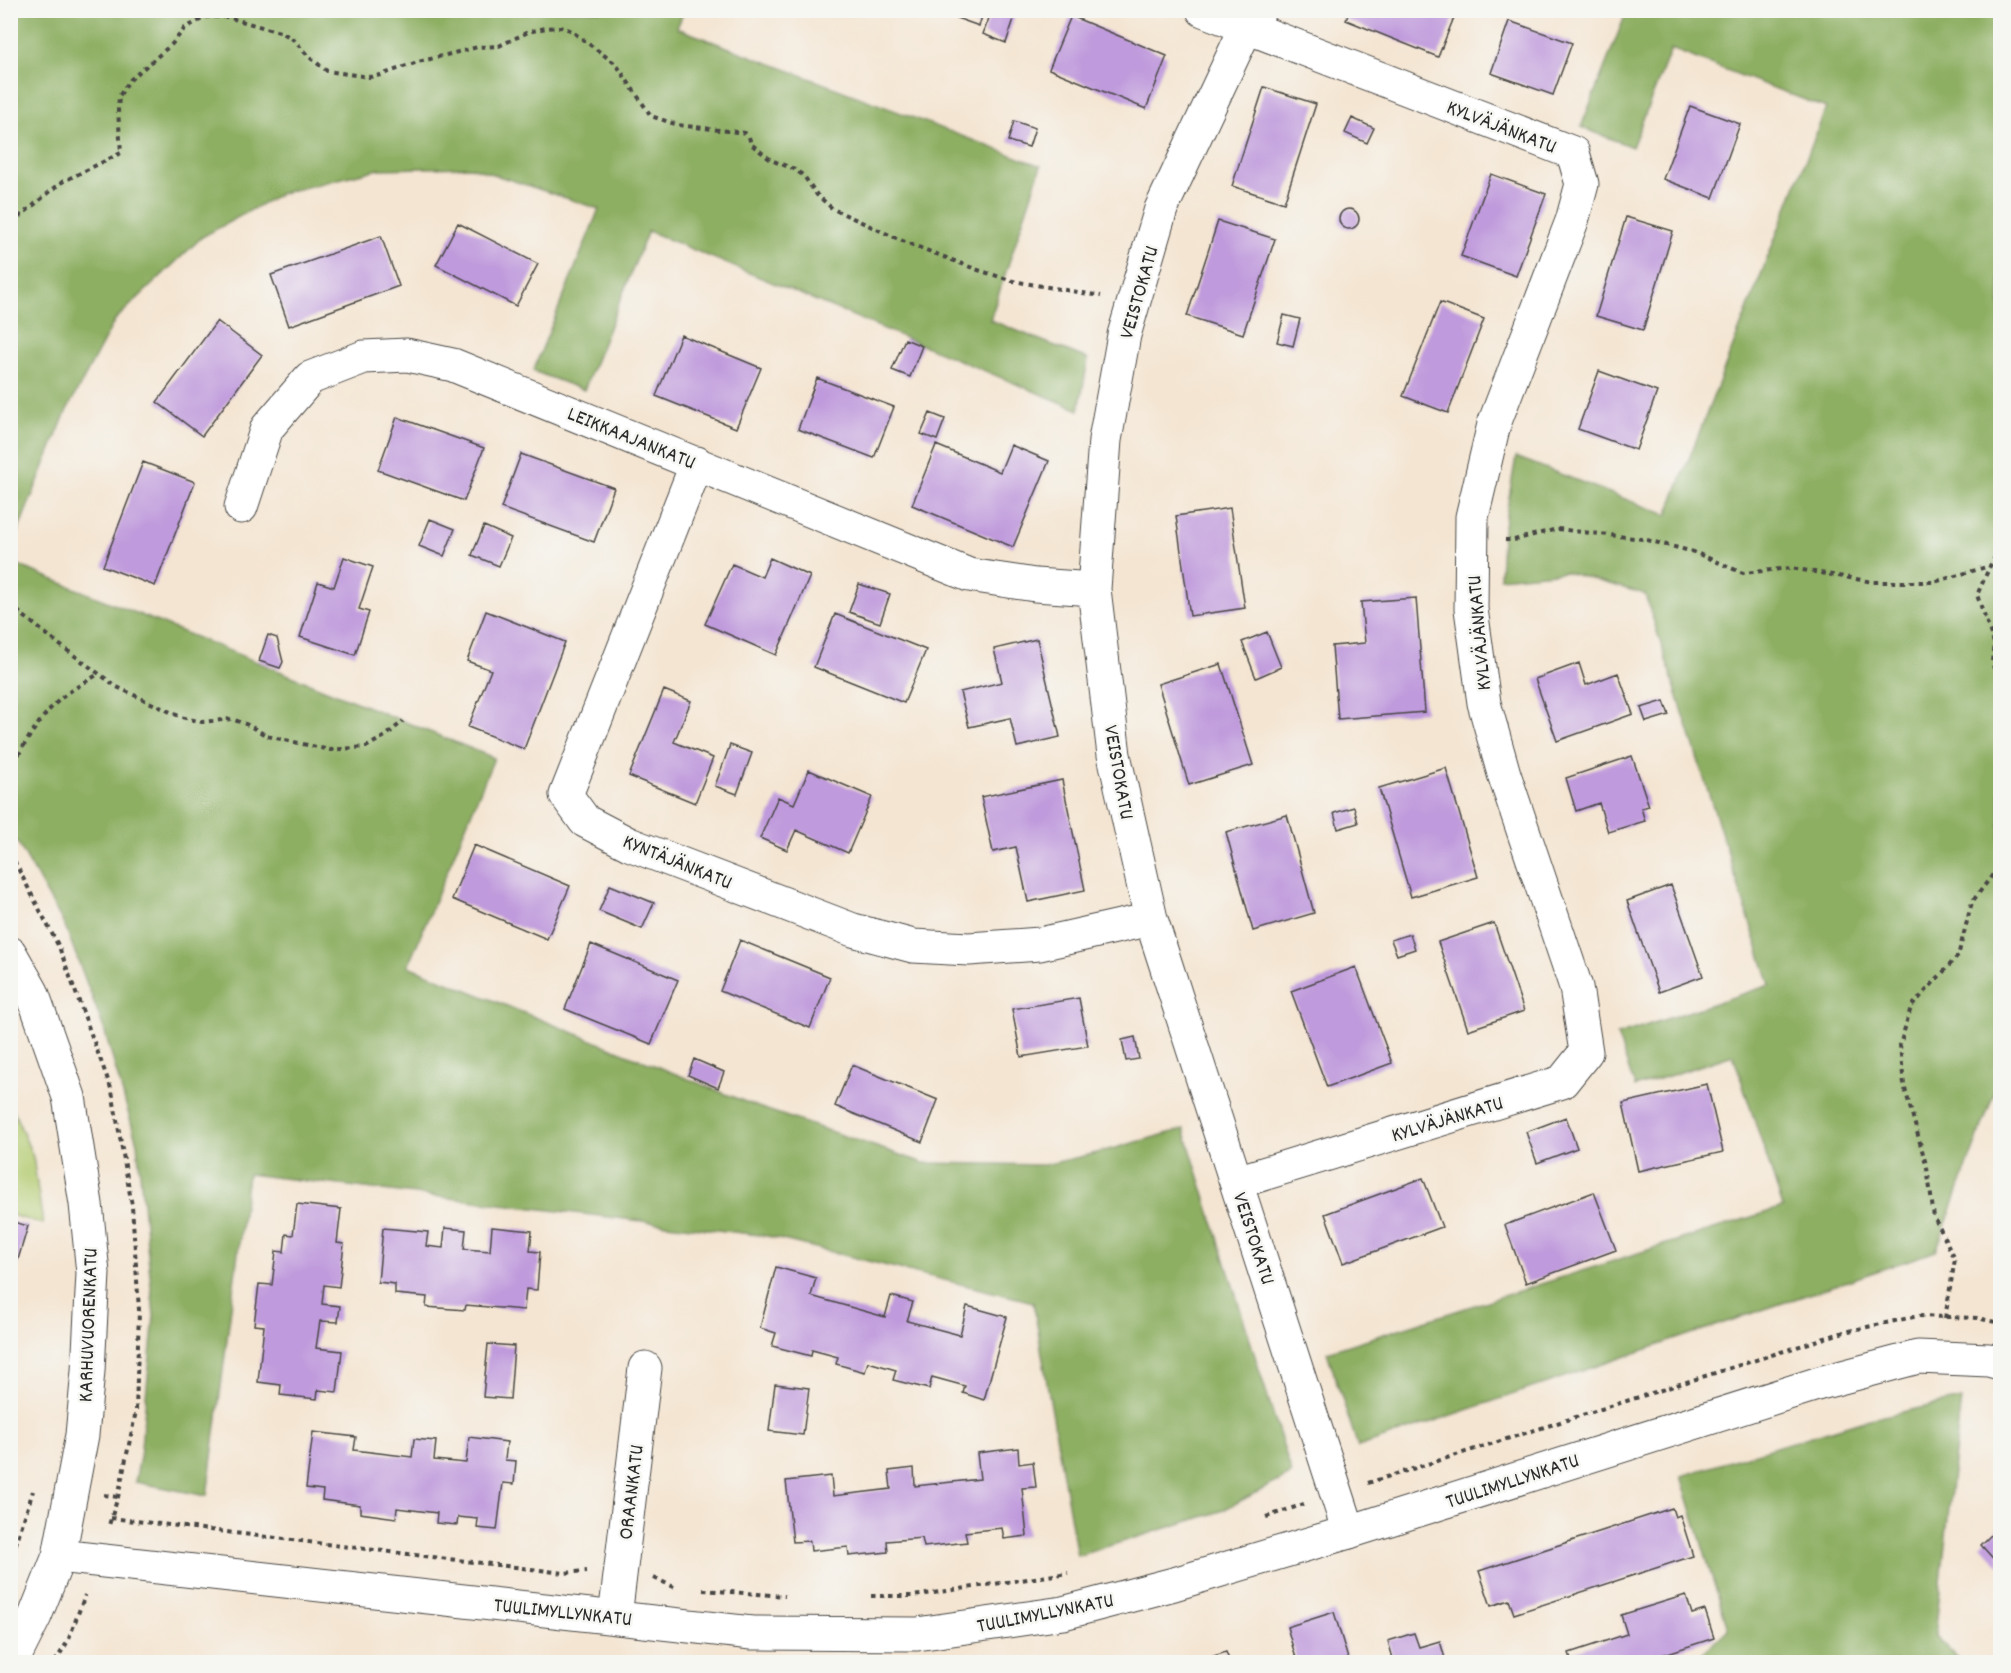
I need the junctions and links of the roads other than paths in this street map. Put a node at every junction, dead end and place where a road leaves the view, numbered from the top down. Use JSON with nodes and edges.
{"nodes":[{"id":1,"x":1203,"y":10,"type":"edge"},
{"id":2,"x":1253,"y":19,"type":"edge"},
{"id":3,"x":697,"y":463,"type":"junction"},
{"id":4,"x":241,"y":507,"type":"dead end"},
{"id":5,"x":1095,"y":589,"type":"junction"},
{"id":6,"x":1150,"y":919,"type":"junction"},
{"id":7,"x":10,"y":953,"type":"edge"},
{"id":8,"x":1237,"y":1182,"type":"junction"},
{"id":9,"x":2001,"y":1363,"type":"edge"},
{"id":10,"x":645,"y":1368,"type":"dead end"},
{"id":11,"x":1349,"y":1532,"type":"junction"},
{"id":12,"x":59,"y":1556,"type":"junction"},
{"id":13,"x":615,"y":1617,"type":"junction"},
{"id":14,"x":12,"y":1662,"type":"edge"}],
"edges":[{"from":1,"to":2,"type":"street"},
{"from":2,"to":5,"type":"street","name":"VEISTOKATU"},
{"from":2,"to":8,"type":"street","name":"KYLVÄJÄNKATU"},
{"from":3,"to":4,"type":"street","name":"LEIKKAAJANKATU"},
{"from":3,"to":5,"type":"street","name":"LEIKKAAJANKATU"},
{"from":3,"to":6,"type":"street","name":"KYNTÄJÄNKATU"},
{"from":5,"to":6,"type":"street","name":"VEISTOKATU"},
{"from":6,"to":8,"type":"street","name":"VEISTOKATU"},
{"from":7,"to":12,"type":"street","name":"KARHUVUORENKATU"},
{"from":8,"to":11,"type":"street","name":"VEISTOKATU"},
{"from":9,"to":11,"type":"street","name":"TUULIMYLLYNKATU"},
{"from":10,"to":13,"type":"street","name":"ORAANKATU"},
{"from":11,"to":13,"type":"street","name":"TUULIMYLLYNKATU"},
{"from":12,"to":13,"type":"street","name":"TUULIMYLLYNKATU"},
{"from":12,"to":14,"type":"street","name":"KARHUVUORENKATU"}]}
